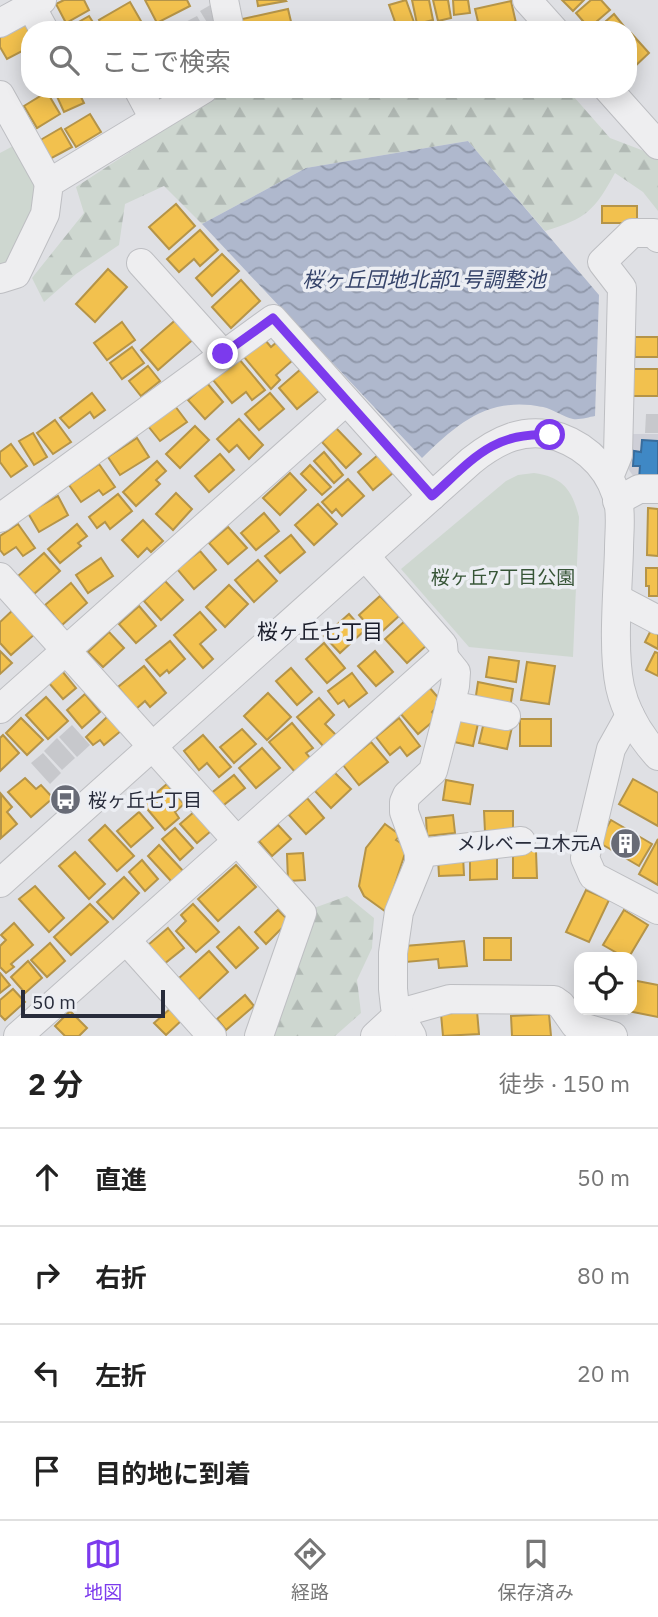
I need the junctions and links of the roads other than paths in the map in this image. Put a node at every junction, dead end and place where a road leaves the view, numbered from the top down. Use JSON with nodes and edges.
{"nodes":[{"id":1,"x":224,"y":0,"type":"edge"},
{"id":2,"x":527,"y":0,"type":"edge"},
{"id":3,"x":39,"y":12,"type":"edge"},
{"id":4,"x":228,"y":21,"type":"edge"},
{"id":5,"x":546,"y":21,"type":"edge"},
{"id":6,"x":0,"y":23,"type":"edge"},
{"id":7,"x":0,"y":94,"type":"edge"},
{"id":8,"x":143,"y":98,"type":"edge"},
{"id":9,"x":189,"y":98,"type":"edge"},
{"id":10,"x":616,"y":98,"type":"edge"},
{"id":11,"x":154,"y":119,"type":"junction"},
{"id":12,"x":658,"y":145,"type":"edge"},
{"id":13,"x":49,"y":183,"type":"junction"},
{"id":14,"x":658,"y":238,"type":"edge"},
{"id":15,"x":141,"y":263,"type":"dead end"},
{"id":16,"x":0,"y":279,"type":"edge"},
{"id":17,"x":223,"y":354,"type":"junction"},
{"id":18,"x":346,"y":401,"type":"junction"},
{"id":19,"x":613,"y":489,"type":"junction"},
{"id":20,"x":658,"y":489,"type":"edge"},
{"id":21,"x":432,"y":496,"type":"junction"},
{"id":22,"x":0,"y":518,"type":"edge"},
{"id":23,"x":365,"y":556,"type":"junction"},
{"id":24,"x":0,"y":577,"type":"edge"},
{"id":25,"x":618,"y":599,"type":"junction"},
{"id":26,"x":658,"y":620,"type":"edge"},
{"id":27,"x":66,"y":650,"type":"junction"},
{"id":28,"x":444,"y":656,"type":"junction"},
{"id":29,"x":450,"y":705,"type":"junction"},
{"id":30,"x":0,"y":709,"type":"edge"},
{"id":31,"x":629,"y":715,"type":"junction"},
{"id":32,"x":506,"y":716,"type":"dead end"},
{"id":33,"x":152,"y":746,"type":"junction"},
{"id":34,"x":658,"y":756,"type":"edge"},
{"id":35,"x":237,"y":841,"type":"junction"},
{"id":36,"x":521,"y":841,"type":"dead end"},
{"id":37,"x":419,"y":853,"type":"junction"},
{"id":38,"x":0,"y":883,"type":"edge"},
{"id":39,"x":658,"y":910,"type":"edge"},
{"id":40,"x":126,"y":940,"type":"junction"},
{"id":41,"x":406,"y":1024,"type":"edge"},
{"id":42,"x":18,"y":1036,"type":"edge"},
{"id":43,"x":212,"y":1036,"type":"edge"},
{"id":44,"x":259,"y":1036,"type":"edge"},
{"id":45,"x":375,"y":1036,"type":"edge"},
{"id":46,"x":613,"y":1036,"type":"edge"}],
"edges":[{"from":1,"to":4,"type":"street"},
{"from":2,"to":5,"type":"street"},
{"from":3,"to":6,"type":"street"},
{"from":7,"to":13,"type":"street"},
{"from":8,"to":11,"type":"street"},
{"from":9,"to":11,"type":"street"},
{"from":10,"to":12,"type":"street"},
{"from":11,"to":13,"type":"street"},
{"from":13,"to":16,"type":"street"},
{"from":14,"to":19,"type":"street"},
{"from":15,"to":17,"type":"street"},
{"from":17,"to":18,"type":"street"},
{"from":17,"to":22,"type":"street"},
{"from":18,"to":21,"type":"street"},
{"from":18,"to":27,"type":"street"},
{"from":19,"to":20,"type":"street"},
{"from":19,"to":21,"type":"street"},
{"from":19,"to":25,"type":"street"},
{"from":21,"to":23,"type":"street"},
{"from":23,"to":28,"type":"street"},
{"from":23,"to":33,"type":"street"},
{"from":24,"to":27,"type":"street"},
{"from":25,"to":26,"type":"street"},
{"from":25,"to":31,"type":"street"},
{"from":27,"to":30,"type":"street"},
{"from":27,"to":33,"type":"street"},
{"from":28,"to":29,"type":"street"},
{"from":28,"to":35,"type":"street"},
{"from":29,"to":32,"type":"street"},
{"from":29,"to":37,"type":"street"},
{"from":31,"to":34,"type":"street"},
{"from":31,"to":39,"type":"street"},
{"from":33,"to":35,"type":"street"},
{"from":33,"to":38,"type":"street"},
{"from":35,"to":40,"type":"street"},
{"from":35,"to":44,"type":"street"},
{"from":36,"to":37,"type":"street"},
{"from":37,"to":41,"type":"street"},
{"from":40,"to":42,"type":"street"},
{"from":40,"to":43,"type":"street"},
{"from":41,"to":45,"type":"street"},
{"from":41,"to":46,"type":"street"}]}
